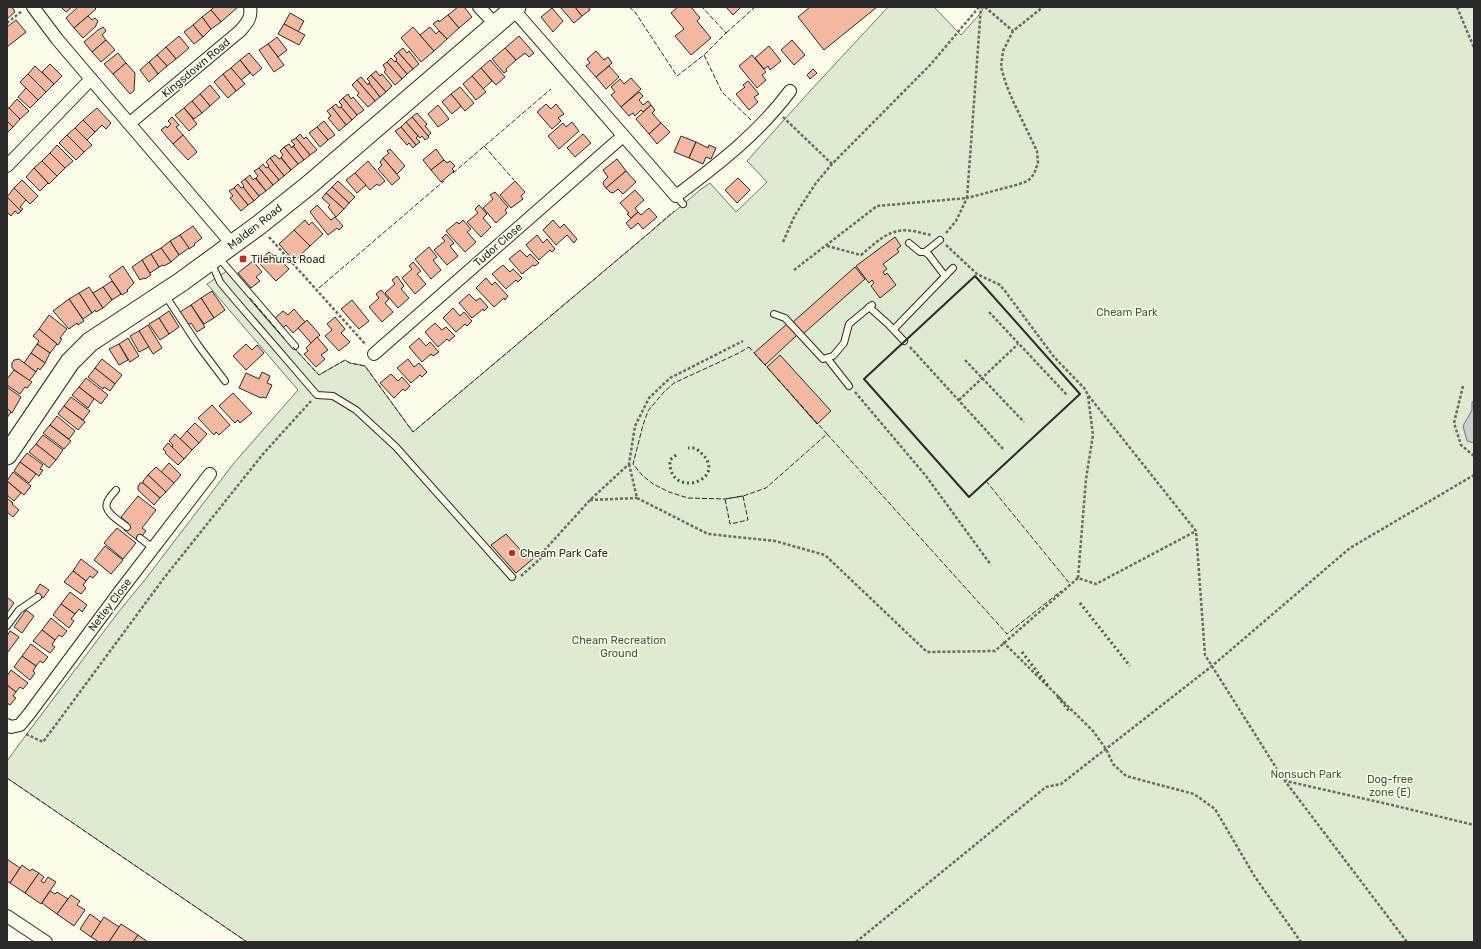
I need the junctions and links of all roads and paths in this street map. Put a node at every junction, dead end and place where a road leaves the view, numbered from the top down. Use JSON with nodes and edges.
{"nodes":[{"id":1,"x":27,"y":7,"type":"edge"},
{"id":2,"x":33,"y":7,"type":"edge"},
{"id":3,"x":250,"y":7,"type":"edge"},
{"id":4,"x":479,"y":7,"type":"edge"},
{"id":5,"x":980,"y":7,"type":"edge"},
{"id":6,"x":985,"y":7,"type":"edge"},
{"id":7,"x":1043,"y":7,"type":"edge"},
{"id":8,"x":1457,"y":7,"type":"edge"},
{"id":9,"x":515,"y":8,"type":"edge"},
{"id":10,"x":7,"y":23,"type":"edge"},
{"id":11,"x":495,"y":24,"type":"junction"},
{"id":12,"x":1013,"y":30,"type":"junction"},
{"id":13,"x":1474,"y":48,"type":"edge"},
{"id":14,"x":91,"y":79,"type":"junction"},
{"id":15,"x":790,"y":91,"type":"dead end"},
{"id":16,"x":776,"y":110,"type":"junction"},
{"id":17,"x":130,"y":123,"type":"junction"},
{"id":18,"x":623,"y":136,"type":"junction"},
{"id":19,"x":832,"y":164,"type":"junction"},
{"id":20,"x":7,"y":166,"type":"edge"},
{"id":21,"x":967,"y":198,"type":"junction"},
{"id":22,"x":258,"y":225,"type":"junction"},
{"id":23,"x":940,"y":240,"type":"junction"},
{"id":24,"x":783,"y":242,"type":"dead end"},
{"id":25,"x":909,"y":243,"type":"dead end"},
{"id":26,"x":233,"y":245,"type":"junction"},
{"id":27,"x":827,"y":246,"type":"junction"},
{"id":28,"x":925,"y":252,"type":"junction"},
{"id":29,"x":214,"y":259,"type":"junction"},
{"id":30,"x":953,"y":268,"type":"dead end"},
{"id":31,"x":794,"y":270,"type":"dead end"},
{"id":32,"x":945,"y":276,"type":"junction"},
{"id":33,"x":164,"y":293,"type":"junction"},
{"id":34,"x":989,"y":312,"type":"dead end"},
{"id":35,"x":774,"y":314,"type":"dead end"},
{"id":36,"x":894,"y":329,"type":"junction"},
{"id":37,"x":743,"y":341,"type":"dead end"},
{"id":38,"x":904,"y":341,"type":"joint"},
{"id":39,"x":1018,"y":344,"type":"junction"},
{"id":40,"x":295,"y":346,"type":"dead end"},
{"id":41,"x":374,"y":354,"type":"joint"},
{"id":42,"x":827,"y":358,"type":"junction"},
{"id":43,"x":965,"y":360,"type":"dead end"},
{"id":44,"x":983,"y":378,"type":"junction"},
{"id":45,"x":225,"y":381,"type":"dead end"},
{"id":46,"x":849,"y":386,"type":"joint"},
{"id":47,"x":1464,"y":386,"type":"dead end"},
{"id":48,"x":317,"y":395,"type":"junction"},
{"id":49,"x":1067,"y":395,"type":"dead end"},
{"id":50,"x":1088,"y":395,"type":"junction"},
{"id":51,"x":959,"y":400,"type":"junction"},
{"id":52,"x":1024,"y":422,"type":"dead end"},
{"id":53,"x":1004,"y":450,"type":"dead end"},
{"id":54,"x":7,"y":455,"type":"edge"},
{"id":55,"x":1474,"y":456,"type":"edge"},
{"id":56,"x":629,"y":464,"type":"junction"},
{"id":57,"x":210,"y":474,"type":"dead end"},
{"id":58,"x":1474,"y":475,"type":"edge"},
{"id":59,"x":116,"y":490,"type":"dead end"},
{"id":60,"x":637,"y":498,"type":"junction"},
{"id":61,"x":590,"y":500,"type":"junction"},
{"id":62,"x":127,"y":527,"type":"dead end"},
{"id":63,"x":1196,"y":531,"type":"junction"},
{"id":64,"x":140,"y":538,"type":"dead end"},
{"id":65,"x":153,"y":548,"type":"junction"},
{"id":66,"x":991,"y":564,"type":"dead end"},
{"id":67,"x":512,"y":577,"type":"joint"},
{"id":68,"x":1078,"y":578,"type":"junction"},
{"id":69,"x":38,"y":597,"type":"dead end"},
{"id":70,"x":7,"y":626,"type":"edge"},
{"id":71,"x":1004,"y":642,"type":"junction"},
{"id":72,"x":1212,"y":666,"type":"junction"},
{"id":73,"x":9,"y":726,"type":"edge"},
{"id":74,"x":1106,"y":749,"type":"junction"},
{"id":75,"x":1282,"y":776,"type":"junction"},
{"id":76,"x":1474,"y":825,"type":"edge"},
{"id":77,"x":7,"y":916,"type":"edge"},
{"id":78,"x":46,"y":942,"type":"edge"},
{"id":79,"x":856,"y":942,"type":"edge"},
{"id":80,"x":1301,"y":942,"type":"edge"},
{"id":81,"x":1407,"y":942,"type":"edge"}],
"edges":[{"from":1,"to":10,"type":"path"},
{"from":2,"to":14,"type":"street"},
{"from":3,"to":17,"type":"street","name":"Kingsdown Road"},
{"from":4,"to":11,"type":"street"},
{"from":5,"to":19,"type":"path"},
{"from":5,"to":21,"type":"path"},
{"from":6,"to":12,"type":"path"},
{"from":7,"to":12,"type":"path"},
{"from":8,"to":13,"type":"path"},
{"from":9,"to":11,"type":"main road","name":"Malden Road"},
{"from":9,"to":18,"type":"street"},
{"from":11,"to":22,"type":"main road","name":"Malden Road"},
{"from":12,"to":21,"type":"path"},
{"from":14,"to":17,"type":"street"},
{"from":14,"to":20,"type":"street"},
{"from":15,"to":16,"type":"street"},
{"from":16,"to":18,"type":"street"},
{"from":16,"to":19,"type":"path"},
{"from":17,"to":26,"type":"street"},
{"from":18,"to":41,"type":"street","name":"Tudor Close"},
{"from":19,"to":24,"type":"path"},
{"from":21,"to":23,"type":"path"},
{"from":21,"to":27,"type":"path"},
{"from":22,"to":26,"type":"main road","name":"Malden Road"},
{"from":22,"to":41,"type":"path"},
{"from":23,"to":27,"type":"path"},
{"from":23,"to":28,"type":"lane"},
{"from":23,"to":50,"type":"path"},
{"from":25,"to":28,"type":"lane"},
{"from":26,"to":29,"type":"main road","name":"Malden Road"},
{"from":27,"to":31,"type":"path"},
{"from":28,"to":32,"type":"lane"},
{"from":29,"to":33,"type":"main road","name":"Malden Road"},
{"from":29,"to":40,"type":"lane"},
{"from":29,"to":48,"type":"lane"},
{"from":30,"to":32,"type":"lane"},
{"from":32,"to":36,"type":"lane"},
{"from":33,"to":45,"type":"lane"},
{"from":33,"to":54,"type":"main road","name":"Malden Road"},
{"from":34,"to":39,"type":"path"},
{"from":35,"to":42,"type":"lane"},
{"from":36,"to":38,"type":"lane"},
{"from":36,"to":42,"type":"lane"},
{"from":37,"to":56,"type":"path"},
{"from":38,"to":51,"type":"path"},
{"from":39,"to":44,"type":"path"},
{"from":39,"to":49,"type":"path"},
{"from":42,"to":46,"type":"lane"},
{"from":43,"to":44,"type":"path"},
{"from":44,"to":51,"type":"path"},
{"from":44,"to":52,"type":"path"},
{"from":46,"to":66,"type":"path"},
{"from":47,"to":55,"type":"path"},
{"from":48,"to":67,"type":"lane"},
{"from":48,"to":73,"type":"path"},
{"from":50,"to":63,"type":"path"},
{"from":50,"to":68,"type":"path"},
{"from":51,"to":53,"type":"path"},
{"from":56,"to":60,"type":"path"},
{"from":56,"to":61,"type":"path"},
{"from":57,"to":65,"type":"street","name":"Netley Close"},
{"from":58,"to":72,"type":"path"},
{"from":59,"to":62,"type":"lane"},
{"from":60,"to":61,"type":"path"},
{"from":60,"to":71,"type":"path"},
{"from":61,"to":67,"type":"path"},
{"from":63,"to":68,"type":"path"},
{"from":63,"to":72,"type":"path"},
{"from":64,"to":65,"type":"lane"},
{"from":65,"to":73,"type":"street","name":"Netley Close"},
{"from":68,"to":71,"type":"path"},
{"from":69,"to":70,"type":"lane"},
{"from":71,"to":74,"type":"path"},
{"from":72,"to":74,"type":"path"},
{"from":72,"to":75,"type":"path"},
{"from":74,"to":79,"type":"path"},
{"from":74,"to":80,"type":"path"},
{"from":75,"to":76,"type":"path"},
{"from":75,"to":81,"type":"path"},
{"from":77,"to":78,"type":"street"}]}
